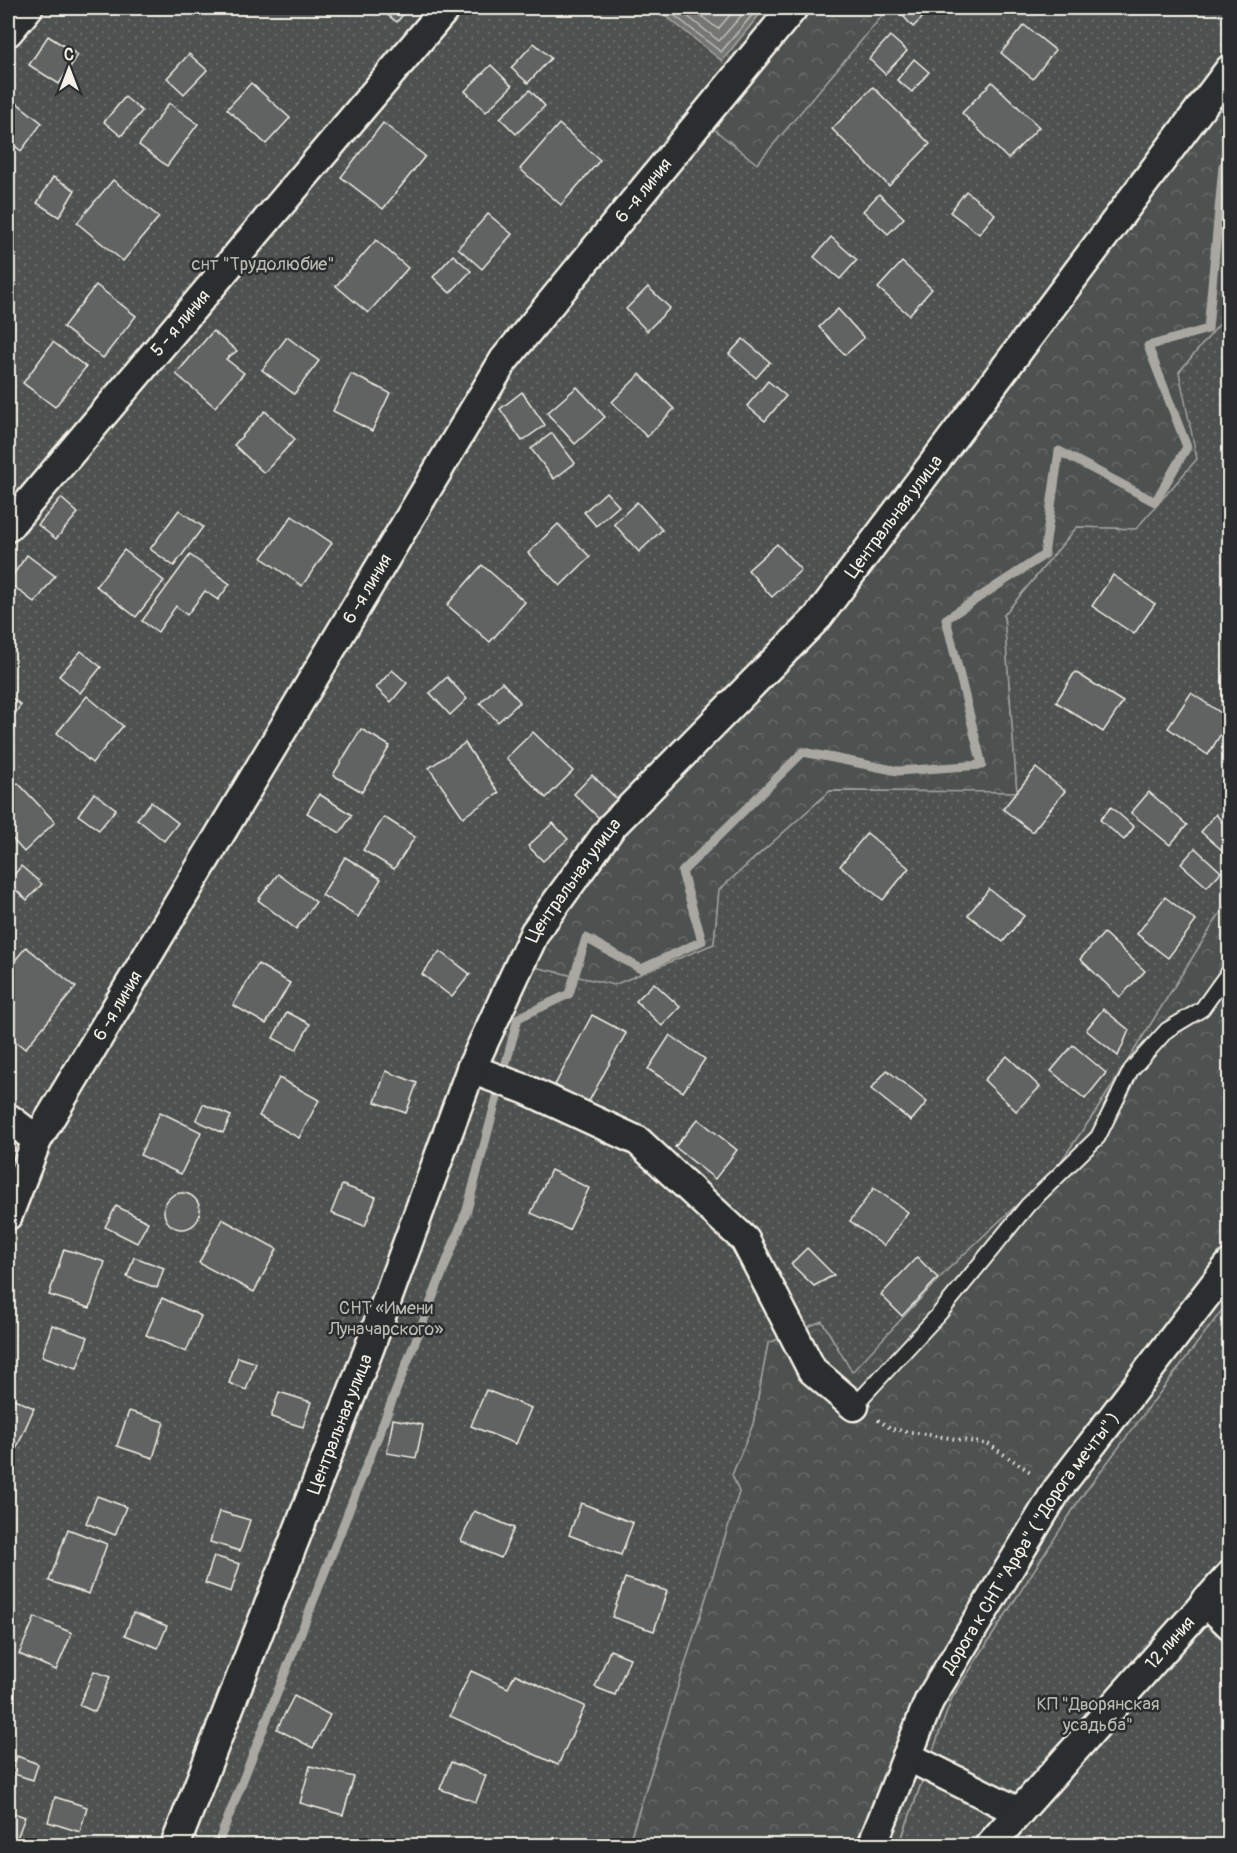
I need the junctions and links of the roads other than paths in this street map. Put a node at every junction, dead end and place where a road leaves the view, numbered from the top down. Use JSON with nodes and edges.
{"nodes":[{"id":1,"x":28,"y":8,"type":"edge"},
{"id":2,"x":446,"y":8,"type":"edge"},
{"id":3,"x":793,"y":8,"type":"edge"},
{"id":4,"x":8,"y":32,"type":"edge"},
{"id":5,"x":1230,"y":69,"type":"edge"},
{"id":6,"x":8,"y":527,"type":"edge"},
{"id":7,"x":1230,"y":970,"type":"edge"},
{"id":8,"x":471,"y":1069,"type":"junction"},
{"id":9,"x":8,"y":1118,"type":"edge"},
{"id":10,"x":36,"y":1140,"type":"junction"},
{"id":11,"x":8,"y":1215,"type":"edge"},
{"id":12,"x":1230,"y":1264,"type":"edge"},
{"id":13,"x":854,"y":1406,"type":"joint"},
{"id":14,"x":1230,"y":1575,"type":"edge"},
{"id":15,"x":1205,"y":1601,"type":"junction"},
{"id":16,"x":1230,"y":1625,"type":"edge"},
{"id":17,"x":907,"y":1756,"type":"junction"},
{"id":18,"x":1019,"y":1812,"type":"junction"},
{"id":19,"x":175,"y":1845,"type":"edge"},
{"id":20,"x":872,"y":1845,"type":"edge"},
{"id":21,"x":989,"y":1845,"type":"edge"}],
"edges":[{"from":1,"to":4,"type":"street"},
{"from":2,"to":6,"type":"street","name":"5 - я линия"},
{"from":3,"to":10,"type":"street","name":"6 -я линия"},
{"from":5,"to":8,"type":"street","name":"Центральная улица"},
{"from":7,"to":13,"type":"lane"},
{"from":8,"to":13,"type":"street"},
{"from":8,"to":19,"type":"street","name":"Центральная улица"},
{"from":9,"to":10,"type":"street"},
{"from":10,"to":11,"type":"street","name":"6 -я линия"},
{"from":12,"to":17,"type":"street","name":"Дорога к СНТ \"Арфа\" ( \"Дорога мечты\" )"},
{"from":14,"to":15,"type":"street","name":"12 линия"},
{"from":15,"to":16,"type":"street"},
{"from":15,"to":18,"type":"street","name":"12 линия"},
{"from":17,"to":18,"type":"street"},
{"from":17,"to":20,"type":"street","name":"Дорога к СНТ \"Арфа\" ( \"Дорога мечты\" )"},
{"from":18,"to":21,"type":"street","name":"12 линия"}]}
